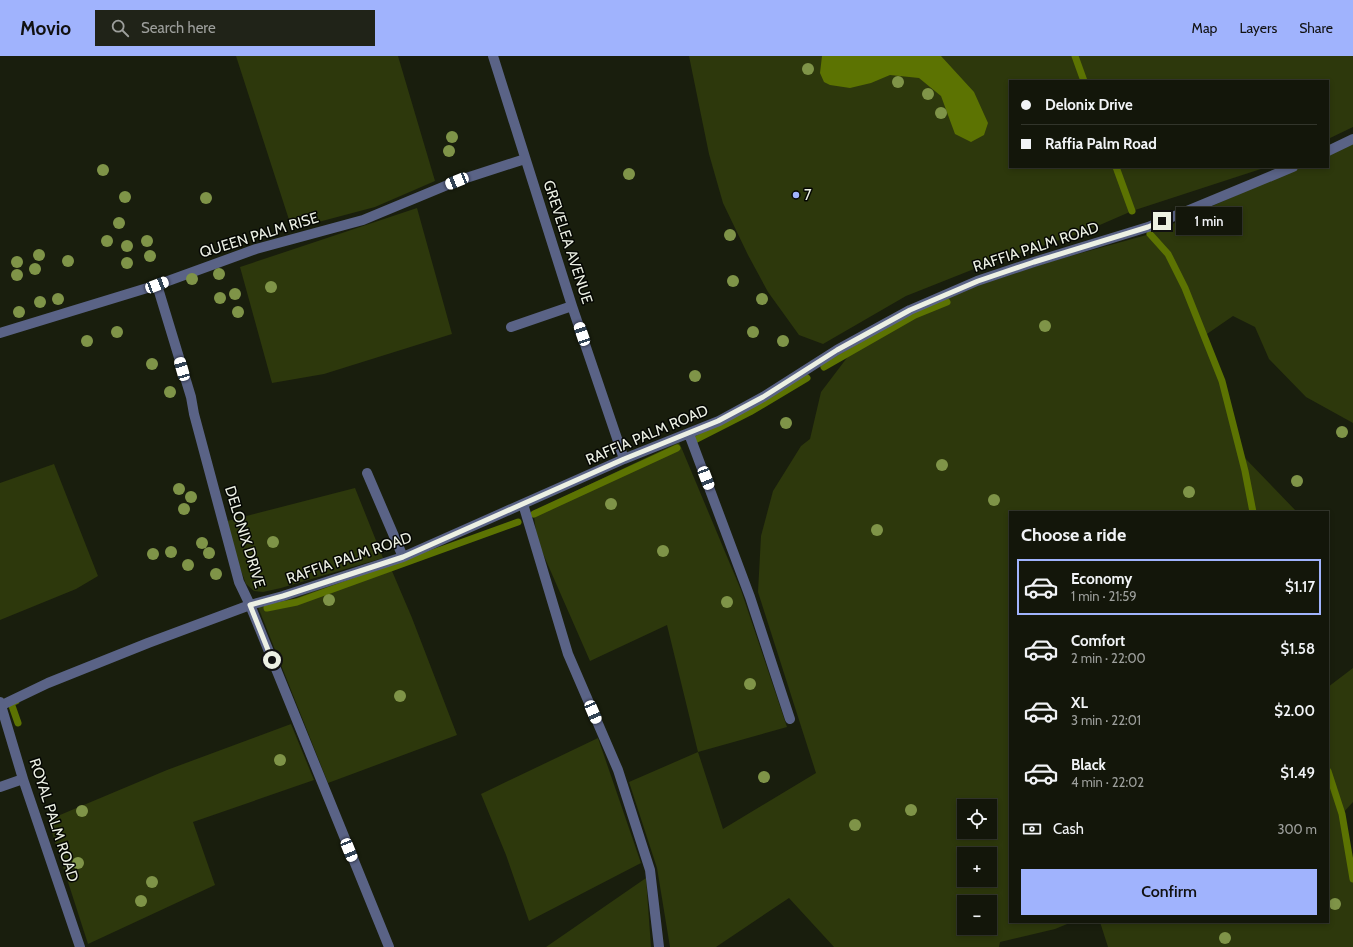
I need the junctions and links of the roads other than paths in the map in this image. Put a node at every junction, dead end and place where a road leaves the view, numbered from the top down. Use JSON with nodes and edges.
{"nodes":[{"id":1,"x":493,"y":56,"type":"edge"},
{"id":2,"x":1353,"y":139,"type":"edge"},
{"id":3,"x":1329,"y":151,"type":"edge"},
{"id":4,"x":525,"y":159,"type":"junction"},
{"id":5,"x":1291,"y":168,"type":"edge"},
{"id":6,"x":157,"y":285,"type":"junction"},
{"id":7,"x":572,"y":306,"type":"junction"},
{"id":8,"x":511,"y":327,"type":"dead end"},
{"id":9,"x":0,"y":334,"type":"edge"},
{"id":10,"x":689,"y":434,"type":"junction"},
{"id":11,"x":624,"y":459,"type":"junction"},
{"id":12,"x":367,"y":473,"type":"dead end"},
{"id":13,"x":523,"y":504,"type":"junction"},
{"id":14,"x":403,"y":557,"type":"junction"},
{"id":15,"x":250,"y":605,"type":"junction"},
{"id":16,"x":1,"y":703,"type":"edge"},
{"id":17,"x":790,"y":719,"type":"dead end"},
{"id":18,"x":23,"y":778,"type":"junction"},
{"id":19,"x":0,"y":787,"type":"edge"},
{"id":20,"x":80,"y":947,"type":"edge"},
{"id":21,"x":389,"y":947,"type":"edge"},
{"id":22,"x":659,"y":947,"type":"edge"}],
"edges":[{"from":1,"to":4,"type":"street","name":"GREVELEA AVENUE"},
{"from":2,"to":3,"type":"street"},
{"from":4,"to":6,"type":"street","name":"QUEEN PALM RISE"},
{"from":4,"to":7,"type":"street","name":"GREVELEA AVENUE"},
{"from":5,"to":10,"type":"street","name":"RAFFIA PALM ROAD"},
{"from":6,"to":9,"type":"street","name":"QUEEN PALM RISE"},
{"from":6,"to":15,"type":"street","name":"DELONIX DRIVE"},
{"from":7,"to":8,"type":"street"},
{"from":7,"to":11,"type":"street","name":"GREVELEA AVENUE"},
{"from":10,"to":11,"type":"street","name":"RAFFIA PALM ROAD"},
{"from":10,"to":17,"type":"street"},
{"from":11,"to":13,"type":"street","name":"RAFFIA PALM ROAD"},
{"from":12,"to":14,"type":"street"},
{"from":13,"to":14,"type":"street","name":"RAFFIA PALM ROAD"},
{"from":13,"to":22,"type":"street"},
{"from":14,"to":15,"type":"street","name":"RAFFIA PALM ROAD"},
{"from":15,"to":16,"type":"street","name":"RAFFIA PALM ROAD"},
{"from":15,"to":21,"type":"street","name":"DELONIX DRIVE"},
{"from":16,"to":18,"type":"street","name":"ROYAL PALM ROAD"},
{"from":18,"to":19,"type":"street"},
{"from":18,"to":20,"type":"street","name":"ROYAL PALM ROAD"}]}
